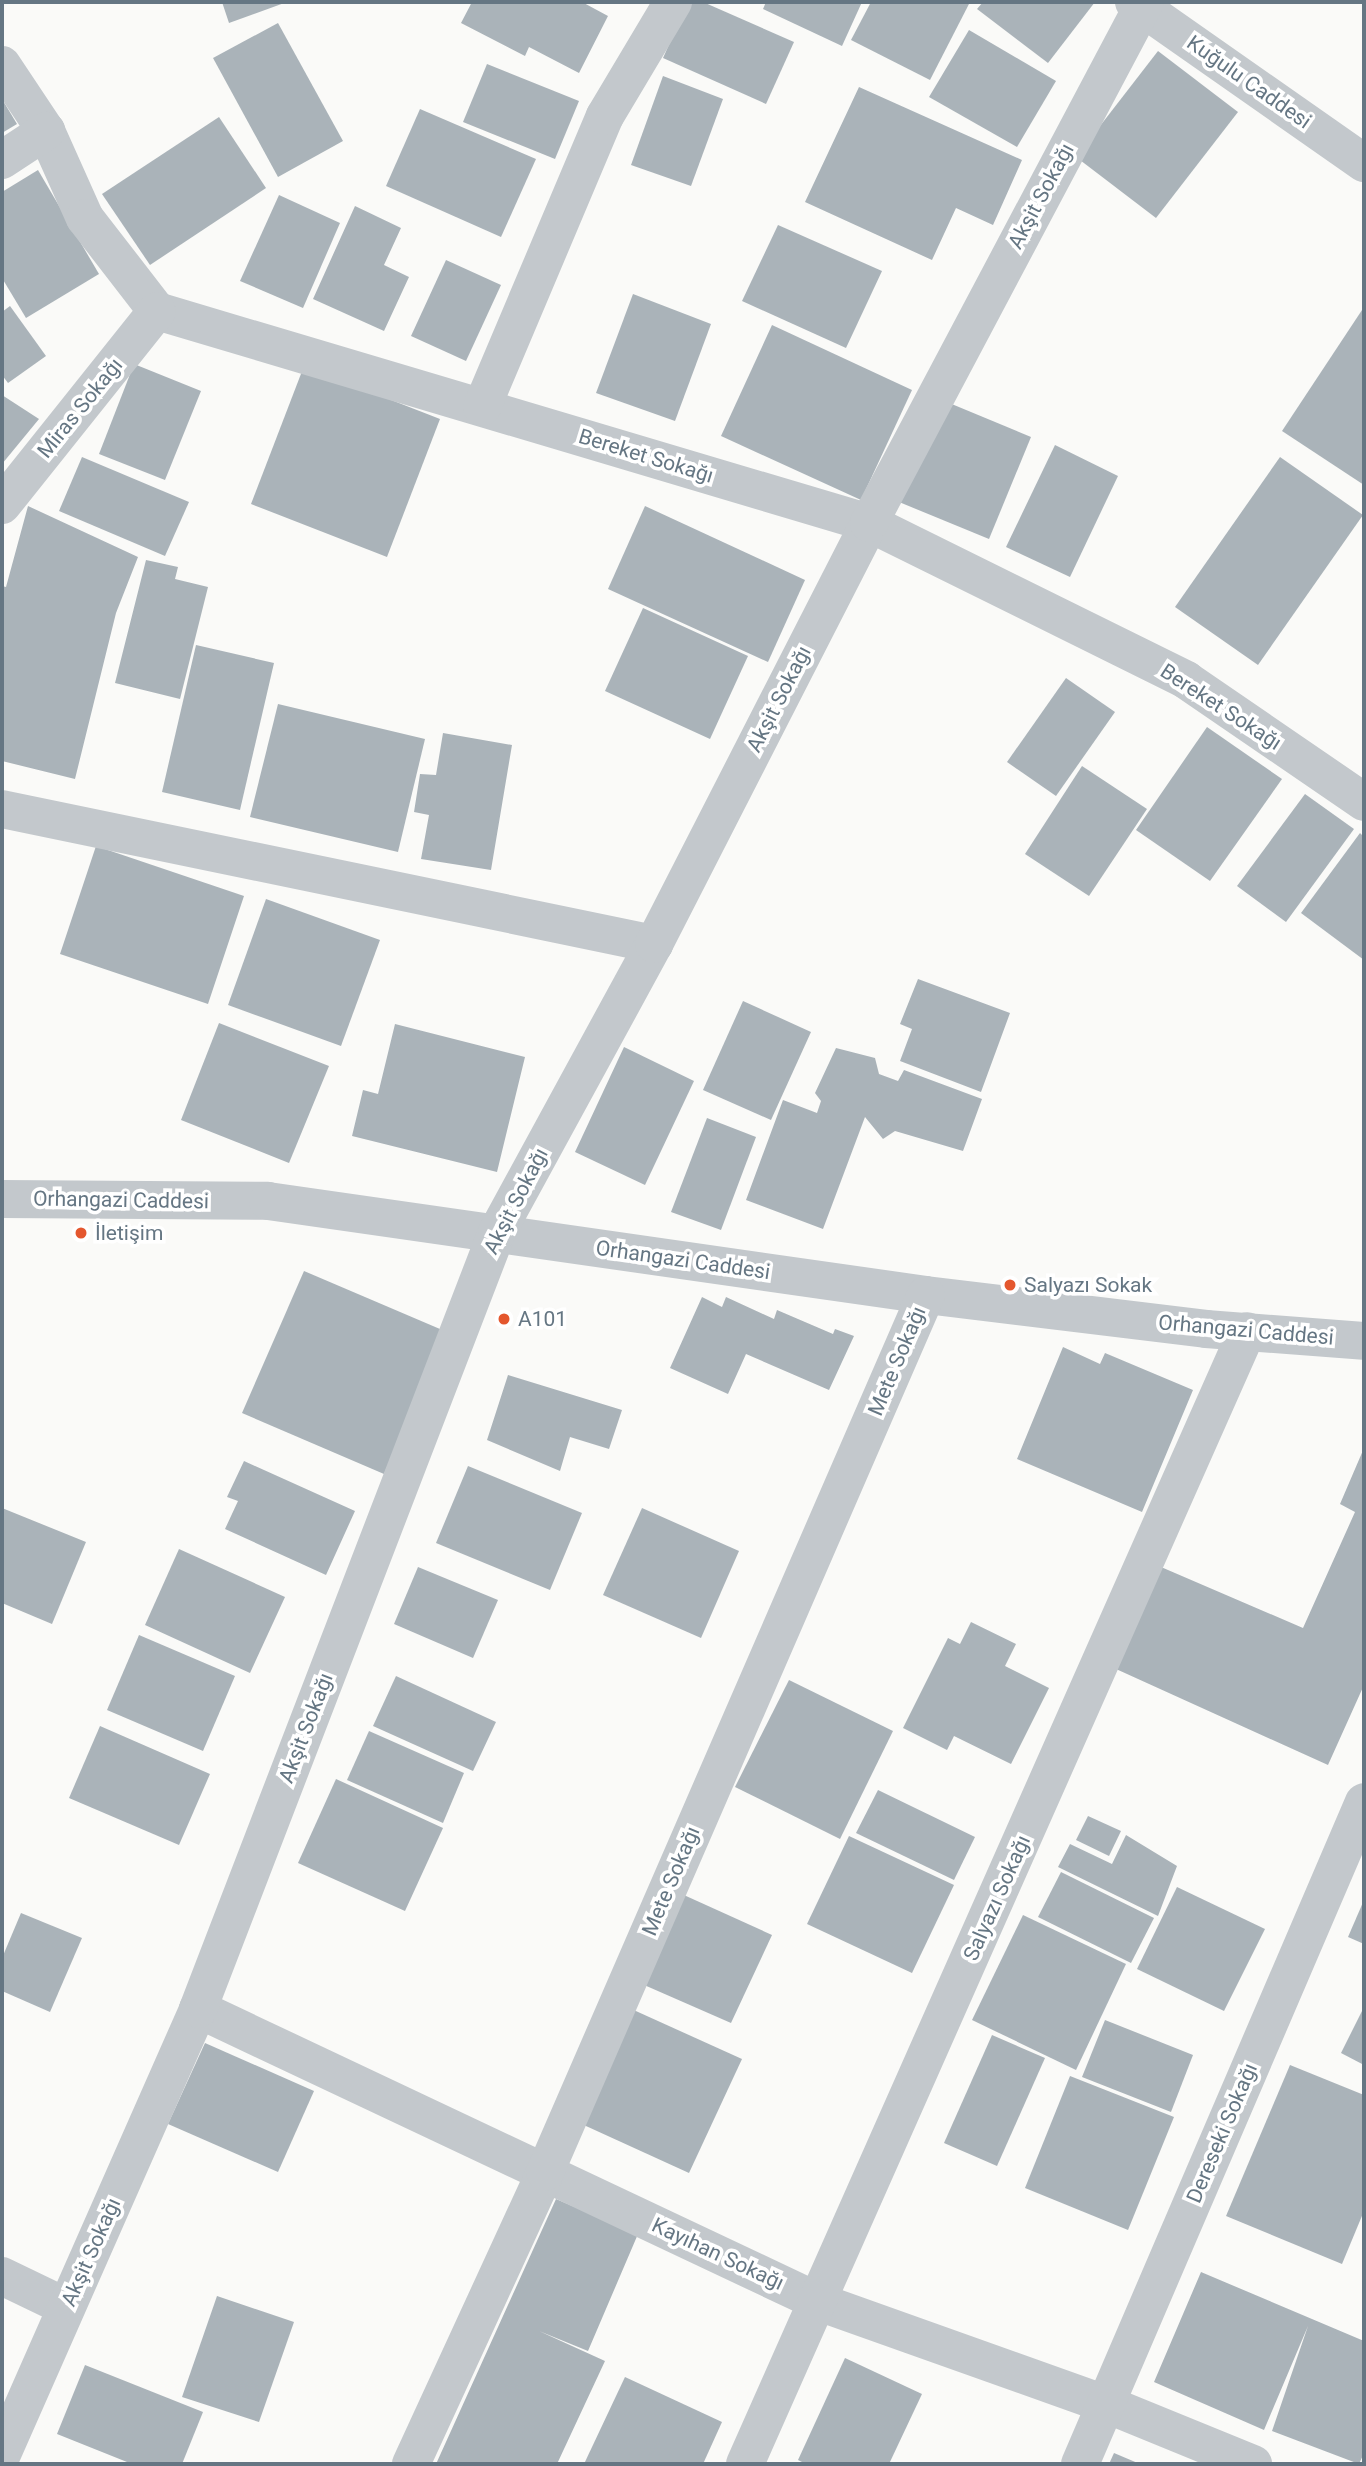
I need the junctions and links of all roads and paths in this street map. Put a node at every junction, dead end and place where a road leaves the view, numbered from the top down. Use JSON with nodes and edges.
{"nodes":[{"id":1,"x":673,"y":2,"type":"edge"},
{"id":2,"x":1140,"y":3,"type":"edge"},
{"id":3,"x":2,"y":65,"type":"edge"},
{"id":4,"x":46,"y":131,"type":"junction"},
{"id":5,"x":2,"y":160,"type":"edge"},
{"id":6,"x":1364,"y":163,"type":"edge"},
{"id":7,"x":157,"y":311,"type":"junction"},
{"id":8,"x":482,"y":407,"type":"junction"},
{"id":9,"x":2,"y":505,"type":"edge"},
{"id":10,"x":869,"y":523,"type":"junction"},
{"id":11,"x":1364,"y":802,"type":"edge"},
{"id":12,"x":2,"y":808,"type":"edge"},
{"id":13,"x":654,"y":944,"type":"junction"},
{"id":14,"x":4,"y":1205,"type":"edge"},
{"id":15,"x":497,"y":1232,"type":"junction"},
{"id":16,"x":926,"y":1296,"type":"junction"},
{"id":17,"x":1247,"y":1331,"type":"junction"},
{"id":18,"x":1364,"y":1340,"type":"edge"},
{"id":19,"x":1364,"y":1802,"type":"edge"},
{"id":20,"x":198,"y":2009,"type":"junction"},
{"id":21,"x":545,"y":2172,"type":"junction"},
{"id":22,"x":2,"y":2276,"type":"edge"},
{"id":23,"x":819,"y":2302,"type":"junction"},
{"id":24,"x":66,"y":2307,"type":"junction"},
{"id":25,"x":1106,"y":2404,"type":"junction"},
{"id":26,"x":2,"y":2454,"type":"edge"},
{"id":27,"x":411,"y":2464,"type":"edge"},
{"id":28,"x":746,"y":2464,"type":"edge"},
{"id":29,"x":1080,"y":2464,"type":"edge"},
{"id":30,"x":1253,"y":2464,"type":"edge"}],
"edges":[{"from":1,"to":8,"type":"street"},
{"from":2,"to":6,"type":"street","name":"Kuğulu Caddesi"},
{"from":2,"to":10,"type":"street","name":"Akşit Sokağı"},
{"from":3,"to":4,"type":"street"},
{"from":4,"to":5,"type":"street"},
{"from":4,"to":7,"type":"street"},
{"from":7,"to":8,"type":"street","name":"Bereket Sokağı"},
{"from":7,"to":9,"type":"street","name":"Miras Sokağı"},
{"from":8,"to":10,"type":"street","name":"Bereket Sokağı"},
{"from":10,"to":11,"type":"street","name":"Bereket Sokağı"},
{"from":10,"to":13,"type":"street","name":"Akşit Sokağı"},
{"from":12,"to":13,"type":"street"},
{"from":13,"to":15,"type":"street","name":"Akşit Sokağı"},
{"from":14,"to":15,"type":"street","name":"Orhangazi Caddesi"},
{"from":15,"to":16,"type":"street","name":"Orhangazi Caddesi"},
{"from":15,"to":20,"type":"street","name":"Akşit Sokağı"},
{"from":16,"to":17,"type":"street","name":"Orhangazi Caddesi"},
{"from":16,"to":21,"type":"street","name":"Mete Sokağı"},
{"from":17,"to":18,"type":"street","name":"Orhangazi Caddesi"},
{"from":17,"to":23,"type":"street","name":"Salyazı Sokağı"},
{"from":19,"to":25,"type":"street","name":"Dereseki Sokağı"},
{"from":20,"to":21,"type":"street","name":"Kayıhan Sokağı"},
{"from":20,"to":24,"type":"street","name":"Akşit Sokağı"},
{"from":21,"to":23,"type":"street","name":"Kayıhan Sokağı"},
{"from":21,"to":27,"type":"street","name":"Mete Sokağı"},
{"from":22,"to":24,"type":"street"},
{"from":23,"to":25,"type":"street","name":"Kayıhan Sokağı"},
{"from":23,"to":28,"type":"street","name":"Salyazı Sokağı"},
{"from":24,"to":26,"type":"street","name":"Akşit Sokağı"},
{"from":25,"to":29,"type":"street","name":"Dereseki Sokağı"},
{"from":25,"to":30,"type":"street","name":"Kayıhan Sokağı"}]}
